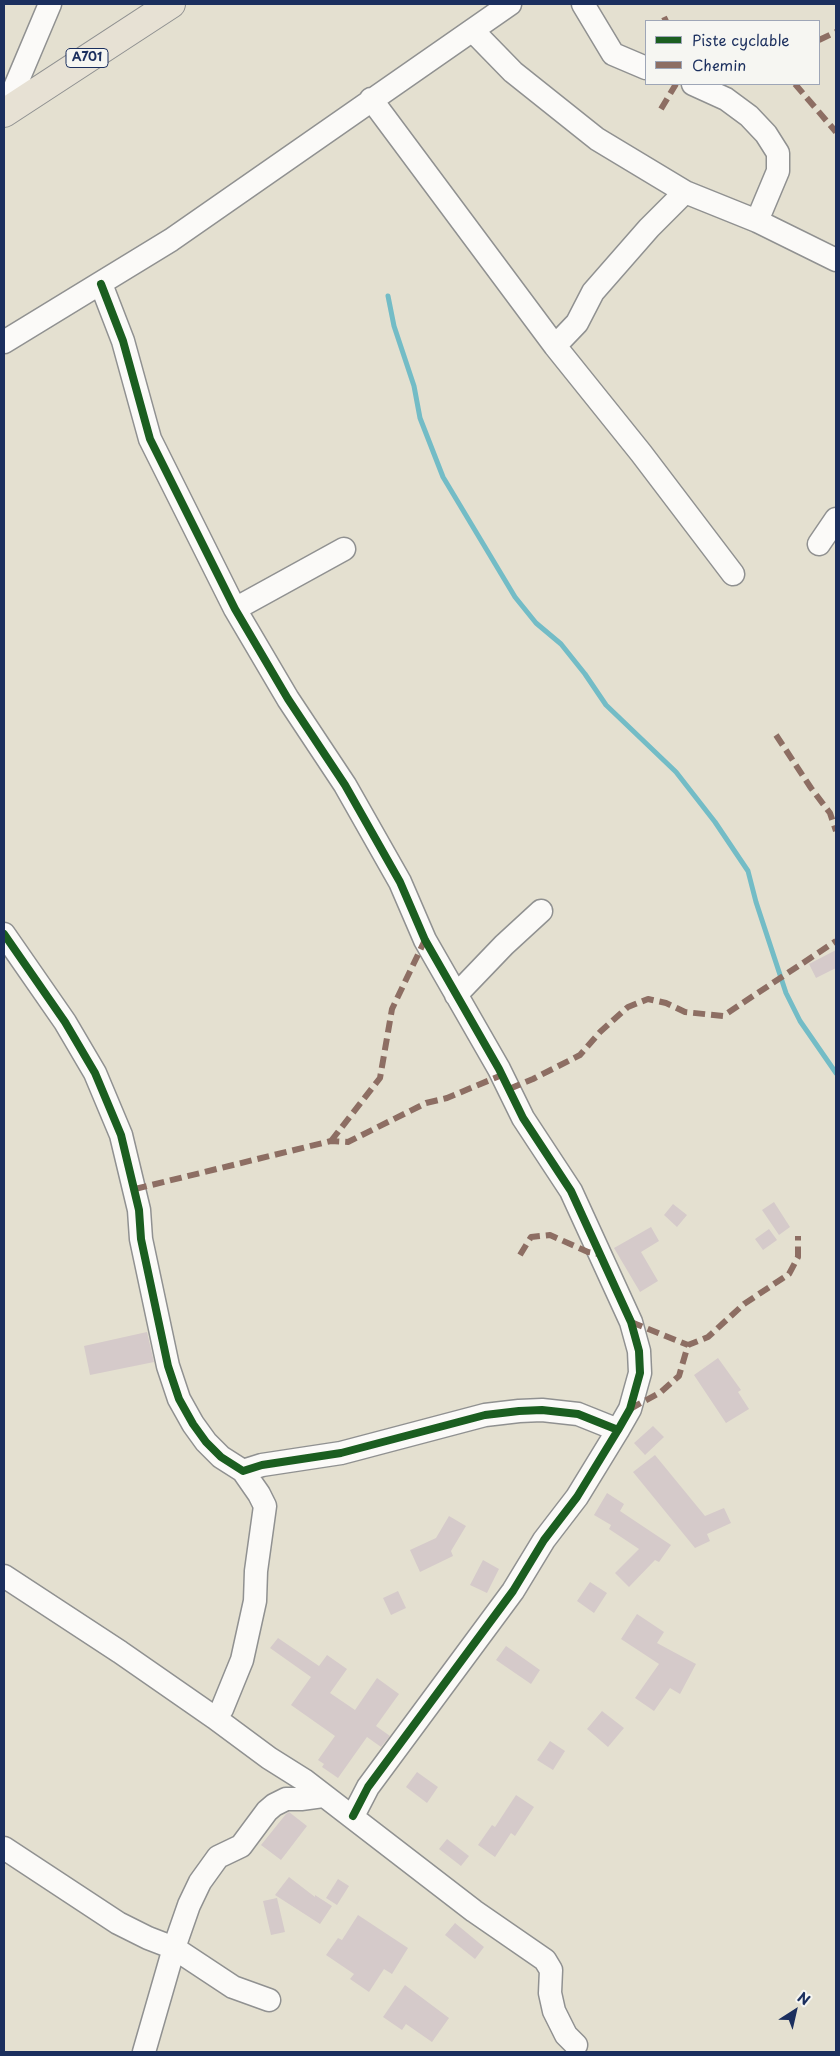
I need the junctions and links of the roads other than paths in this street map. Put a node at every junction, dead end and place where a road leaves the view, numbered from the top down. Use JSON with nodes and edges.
{"nodes":[{"id":1,"x":50,"y":4,"type":"edge"},
{"id":2,"x":171,"y":4,"type":"edge"},
{"id":3,"x":510,"y":4,"type":"edge"},
{"id":4,"x":583,"y":4,"type":"edge"},
{"id":5,"x":473,"y":31,"type":"junction"},
{"id":6,"x":645,"y":68,"type":"edge"},
{"id":7,"x":695,"y":85,"type":"edge"},
{"id":8,"x":371,"y":99,"type":"junction"},
{"id":9,"x":4,"y":113,"type":"edge"},
{"id":10,"x":685,"y":192,"type":"junction"},
{"id":11,"x":757,"y":221,"type":"junction"},
{"id":12,"x":836,"y":260,"type":"edge"},
{"id":13,"x":101,"y":284,"type":"junction"},
{"id":14,"x":4,"y":342,"type":"edge"},
{"id":15,"x":555,"y":346,"type":"junction"},
{"id":16,"x":836,"y":519,"type":"edge"},
{"id":17,"x":819,"y":544,"type":"dead end"},
{"id":18,"x":344,"y":549,"type":"dead end"},
{"id":19,"x":733,"y":574,"type":"dead end"},
{"id":20,"x":236,"y":609,"type":"junction"},
{"id":21,"x":541,"y":911,"type":"dead end"},
{"id":22,"x":4,"y":934,"type":"edge"},
{"id":23,"x":456,"y":995,"type":"junction"},
{"id":24,"x":618,"y":1430,"type":"junction"},
{"id":25,"x":243,"y":1471,"type":"junction"},
{"id":26,"x":4,"y":1576,"type":"edge"},
{"id":27,"x":215,"y":1718,"type":"junction"},
{"id":28,"x":323,"y":1796,"type":"junction"},
{"id":29,"x":353,"y":1816,"type":"junction"},
{"id":30,"x":4,"y":1848,"type":"edge"},
{"id":31,"x":174,"y":1948,"type":"junction"},
{"id":32,"x":269,"y":2000,"type":"dead end"},
{"id":33,"x":576,"y":2045,"type":"dead end"},
{"id":34,"x":144,"y":2052,"type":"edge"}],
"edges":[{"from":1,"to":9,"type":"street"},
{"from":2,"to":9,"type":"main road","number":"A701"},
{"from":3,"to":5,"type":"street"},
{"from":4,"to":6,"type":"street"},
{"from":5,"to":8,"type":"street"},
{"from":5,"to":10,"type":"street"},
{"from":7,"to":11,"type":"street"},
{"from":8,"to":13,"type":"street"},
{"from":8,"to":15,"type":"street"},
{"from":10,"to":11,"type":"street"},
{"from":10,"to":15,"type":"street"},
{"from":11,"to":12,"type":"street"},
{"from":13,"to":14,"type":"street"},
{"from":13,"to":20,"type":"street"},
{"from":15,"to":19,"type":"street"},
{"from":16,"to":17,"type":"street"},
{"from":18,"to":20,"type":"street"},
{"from":20,"to":23,"type":"street"},
{"from":21,"to":23,"type":"street"},
{"from":22,"to":25,"type":"street"},
{"from":23,"to":24,"type":"street"},
{"from":24,"to":25,"type":"street"},
{"from":24,"to":29,"type":"street"},
{"from":25,"to":27,"type":"street"},
{"from":26,"to":27,"type":"street"},
{"from":27,"to":28,"type":"street"},
{"from":28,"to":29,"type":"street"},
{"from":28,"to":31,"type":"street"},
{"from":29,"to":33,"type":"street"},
{"from":30,"to":31,"type":"street"},
{"from":31,"to":32,"type":"street"},
{"from":31,"to":34,"type":"street"}]}
